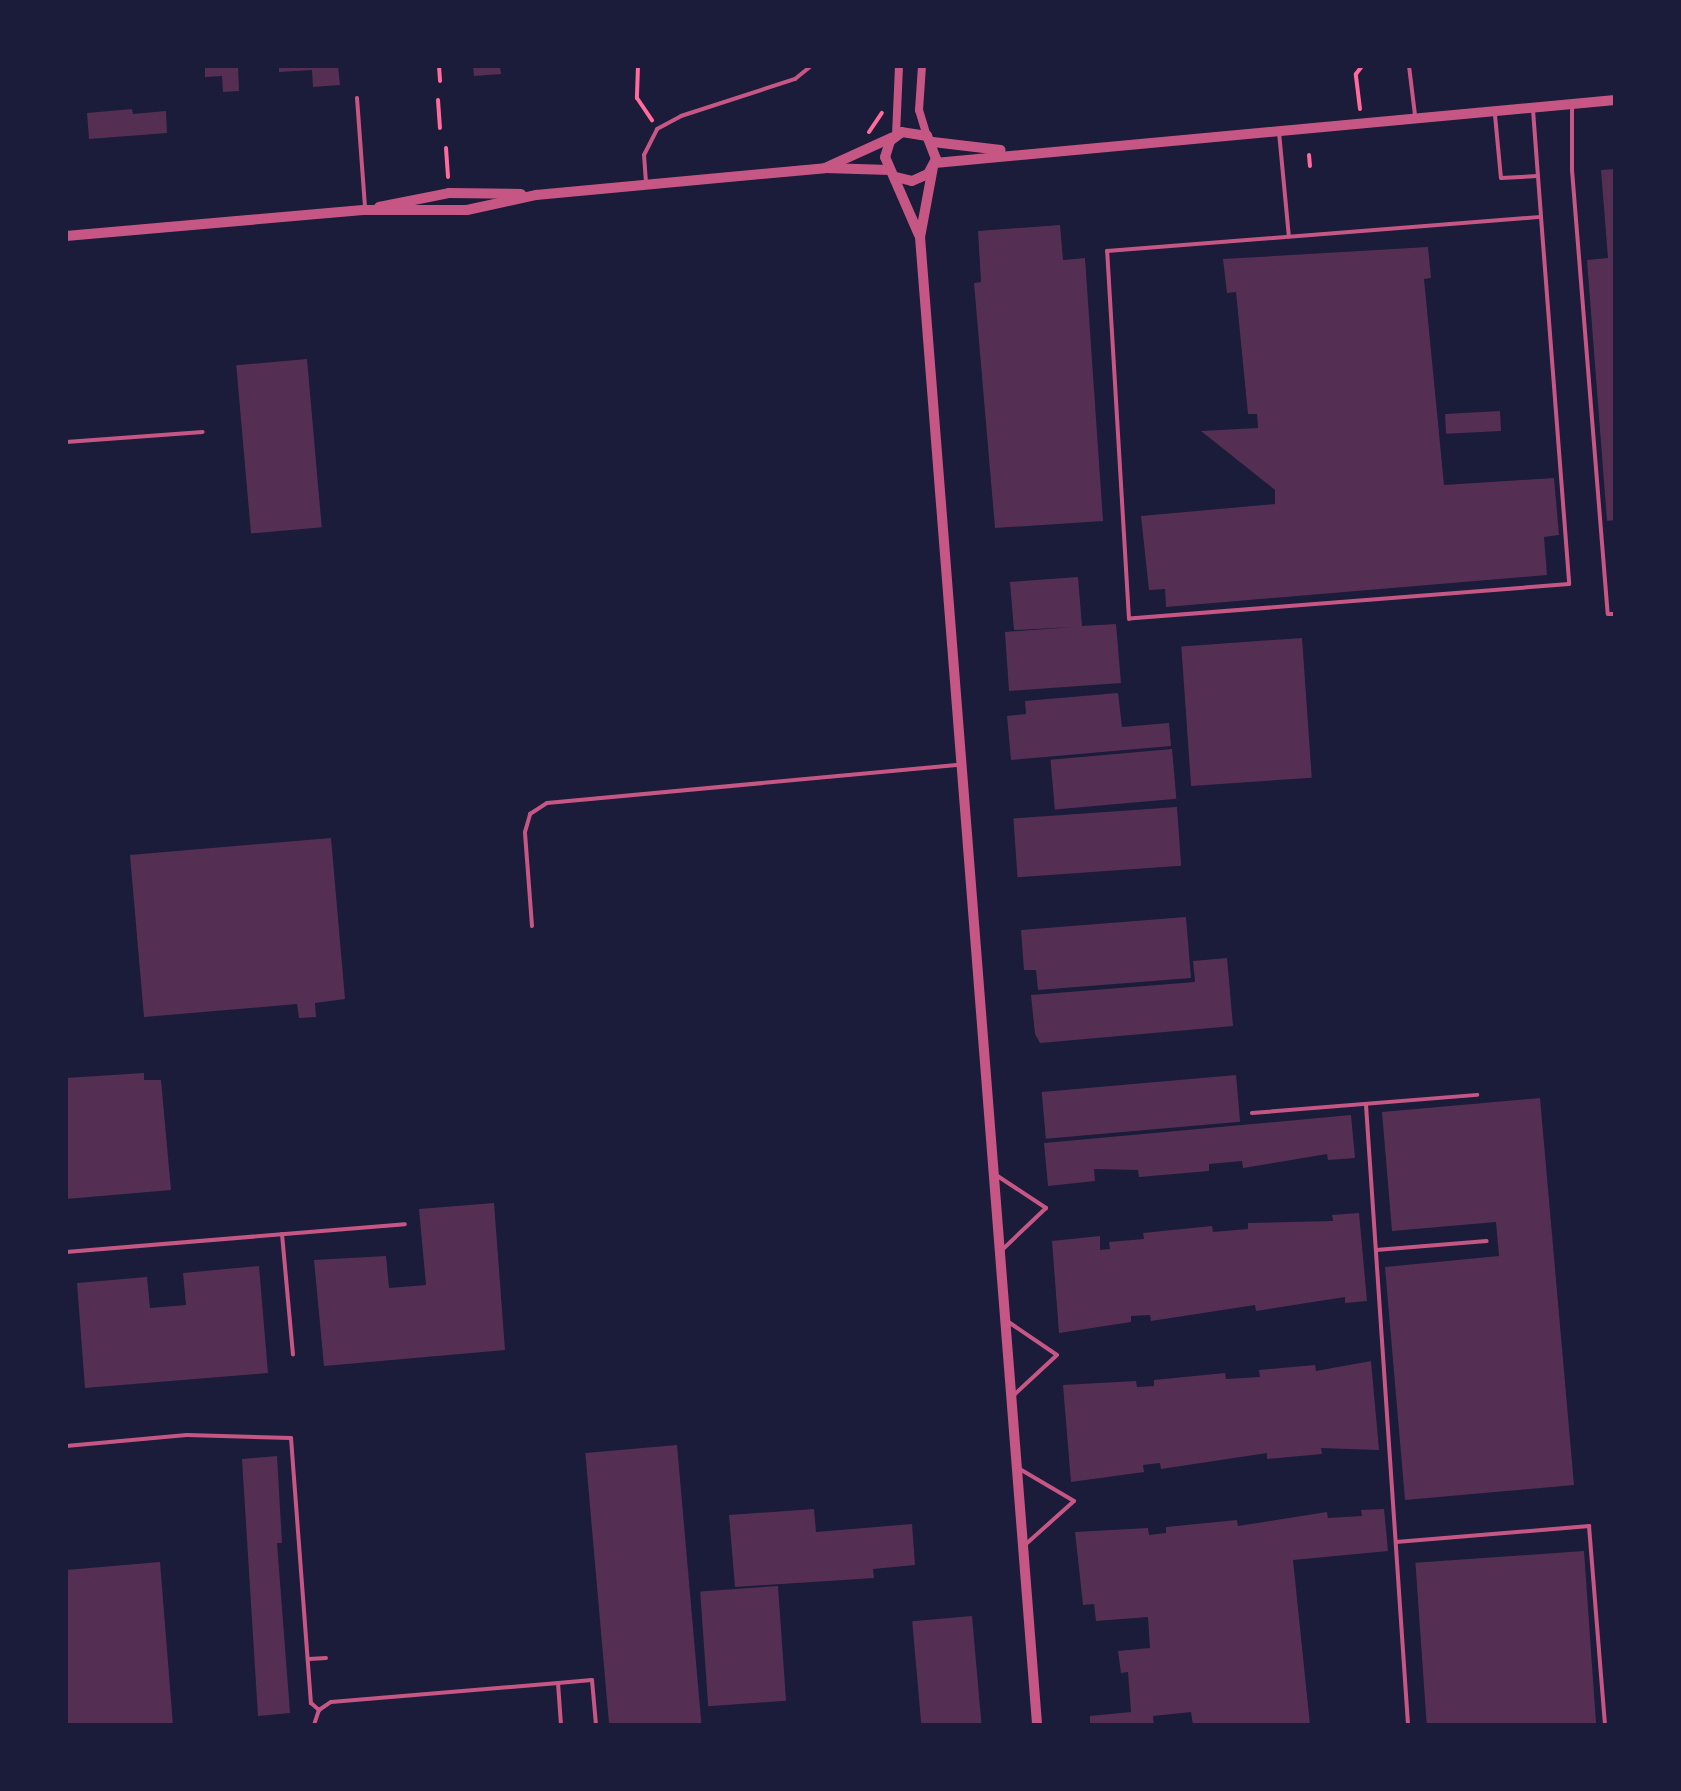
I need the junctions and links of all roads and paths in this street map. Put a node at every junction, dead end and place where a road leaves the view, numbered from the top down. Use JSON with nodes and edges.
{"nodes":[{"id":1,"x":439,"y":66,"type":"edge"},
{"id":2,"x":638,"y":66,"type":"edge"},
{"id":3,"x":811,"y":66,"type":"edge"},
{"id":4,"x":899,"y":66,"type":"edge"},
{"id":5,"x":922,"y":66,"type":"edge"},
{"id":6,"x":1362,"y":66,"type":"edge"},
{"id":7,"x":1409,"y":66,"type":"edge"},
{"id":8,"x":440,"y":81,"type":"dead end"},
{"id":9,"x":357,"y":98,"type":"dead end"},
{"id":10,"x":438,"y":100,"type":"dead end"},
{"id":11,"x":1615,"y":100,"type":"edge"},
{"id":12,"x":1572,"y":104,"type":"junction"},
{"id":13,"x":1533,"y":108,"type":"junction"},
{"id":14,"x":883,"y":111,"type":"dead end"},
{"id":15,"x":1495,"y":111,"type":"junction"},
{"id":16,"x":1415,"y":118,"type":"junction"},
{"id":17,"x":1362,"y":122,"type":"junction"},
{"id":18,"x":440,"y":128,"type":"dead end"},
{"id":19,"x":657,"y":129,"type":"junction"},
{"id":20,"x":1279,"y":129,"type":"junction"},
{"id":21,"x":895,"y":135,"type":"junction"},
{"id":22,"x":930,"y":139,"type":"junction"},
{"id":23,"x":863,"y":141,"type":"dead end"},
{"id":24,"x":446,"y":148,"type":"dead end"},
{"id":25,"x":1015,"y":152,"type":"junction"},
{"id":26,"x":1309,"y":155,"type":"dead end"},
{"id":27,"x":934,"y":165,"type":"junction"},
{"id":28,"x":1310,"y":166,"type":"dead end"},
{"id":29,"x":825,"y":168,"type":"junction"},
{"id":30,"x":893,"y":173,"type":"junction"},
{"id":31,"x":1538,"y":176,"type":"junction"},
{"id":32,"x":448,"y":177,"type":"dead end"},
{"id":33,"x":646,"y":183,"type":"junction"},
{"id":34,"x":536,"y":195,"type":"junction"},
{"id":35,"x":366,"y":210,"type":"junction"},
{"id":36,"x":1541,"y":217,"type":"junction"},
{"id":37,"x":66,"y":236,"type":"edge"},
{"id":38,"x":920,"y":237,"type":"junction"},
{"id":39,"x":1289,"y":237,"type":"junction"},
{"id":40,"x":203,"y":432,"type":"dead end"},
{"id":41,"x":66,"y":442,"type":"edge"},
{"id":42,"x":1615,"y":614,"type":"edge"},
{"id":43,"x":961,"y":765,"type":"junction"},
{"id":44,"x":532,"y":926,"type":"dead end"},
{"id":45,"x":1477,"y":1095,"type":"dead end"},
{"id":46,"x":1366,"y":1105,"type":"junction"},
{"id":47,"x":1252,"y":1113,"type":"dead end"},
{"id":48,"x":994,"y":1173,"type":"junction"},
{"id":49,"x":405,"y":1224,"type":"dead end"},
{"id":50,"x":282,"y":1234,"type":"junction"},
{"id":51,"x":1487,"y":1241,"type":"dead end"},
{"id":52,"x":1376,"y":1250,"type":"junction"},
{"id":53,"x":66,"y":1252,"type":"edge"},
{"id":54,"x":1000,"y":1252,"type":"junction"},
{"id":55,"x":1005,"y":1320,"type":"junction"},
{"id":56,"x":293,"y":1355,"type":"dead end"},
{"id":57,"x":1011,"y":1398,"type":"junction"},
{"id":58,"x":66,"y":1446,"type":"edge"},
{"id":59,"x":1016,"y":1466,"type":"junction"},
{"id":60,"x":1396,"y":1542,"type":"junction"},
{"id":61,"x":1023,"y":1547,"type":"junction"},
{"id":62,"x":326,"y":1658,"type":"dead end"},
{"id":63,"x":308,"y":1660,"type":"junction"},
{"id":64,"x":558,"y":1683,"type":"junction"},
{"id":65,"x":319,"y":1710,"type":"junction"},
{"id":66,"x":314,"y":1725,"type":"edge"},
{"id":67,"x":561,"y":1725,"type":"edge"},
{"id":68,"x":596,"y":1725,"type":"edge"},
{"id":69,"x":1037,"y":1725,"type":"edge"},
{"id":70,"x":1408,"y":1725,"type":"edge"},
{"id":71,"x":1605,"y":1725,"type":"edge"}],
"edges":[{"from":1,"to":8,"type":"path"},
{"from":2,"to":19,"type":"path"},
{"from":3,"to":19,"type":"lane"},
{"from":4,"to":21,"type":"street"},
{"from":5,"to":22,"type":"street"},
{"from":6,"to":17,"type":"path"},
{"from":7,"to":16,"type":"lane"},
{"from":9,"to":35,"type":"lane"},
{"from":10,"to":18,"type":"path"},
{"from":11,"to":12,"type":"street"},
{"from":12,"to":13,"type":"street"},
{"from":12,"to":42,"type":"lane"},
{"from":13,"to":15,"type":"street"},
{"from":13,"to":31,"type":"lane"},
{"from":14,"to":23,"type":"path"},
{"from":15,"to":16,"type":"street"},
{"from":15,"to":31,"type":"lane"},
{"from":16,"to":17,"type":"street"},
{"from":17,"to":20,"type":"street"},
{"from":19,"to":33,"type":"lane"},
{"from":20,"to":25,"type":"street"},
{"from":20,"to":39,"type":"lane"},
{"from":21,"to":22,"type":"street"},
{"from":21,"to":29,"type":"street"},
{"from":21,"to":30,"type":"street"},
{"from":22,"to":25,"type":"street"},
{"from":22,"to":27,"type":"street"},
{"from":24,"to":32,"type":"path"},
{"from":25,"to":27,"type":"street"},
{"from":26,"to":28,"type":"path"},
{"from":27,"to":30,"type":"street"},
{"from":27,"to":38,"type":"street"},
{"from":29,"to":30,"type":"street"},
{"from":29,"to":33,"type":"street"},
{"from":30,"to":38,"type":"street"},
{"from":31,"to":36,"type":"lane"},
{"from":33,"to":34,"type":"street"},
{"from":34,"to":35,"type":"street"},
{"from":34,"to":35,"type":"street"},
{"from":35,"to":37,"type":"street"},
{"from":36,"to":39,"type":"lane"},
{"from":36,"to":39,"type":"lane"},
{"from":38,"to":43,"type":"street"},
{"from":40,"to":41,"type":"lane"},
{"from":43,"to":44,"type":"lane"},
{"from":43,"to":48,"type":"street"},
{"from":45,"to":46,"type":"lane"},
{"from":46,"to":47,"type":"lane"},
{"from":46,"to":52,"type":"lane"},
{"from":48,"to":54,"type":"street"},
{"from":48,"to":54,"type":"lane"},
{"from":49,"to":50,"type":"lane"},
{"from":50,"to":53,"type":"lane"},
{"from":50,"to":56,"type":"lane"},
{"from":51,"to":52,"type":"lane"},
{"from":52,"to":60,"type":"lane"},
{"from":54,"to":55,"type":"street"},
{"from":55,"to":57,"type":"street"},
{"from":55,"to":57,"type":"lane"},
{"from":57,"to":59,"type":"street"},
{"from":58,"to":63,"type":"lane"},
{"from":59,"to":61,"type":"street"},
{"from":59,"to":61,"type":"lane"},
{"from":60,"to":70,"type":"lane"},
{"from":60,"to":71,"type":"lane"},
{"from":61,"to":69,"type":"street"},
{"from":62,"to":63,"type":"lane"},
{"from":63,"to":65,"type":"lane"},
{"from":64,"to":65,"type":"lane"},
{"from":64,"to":67,"type":"lane"},
{"from":64,"to":68,"type":"lane"},
{"from":65,"to":66,"type":"lane"}]}
